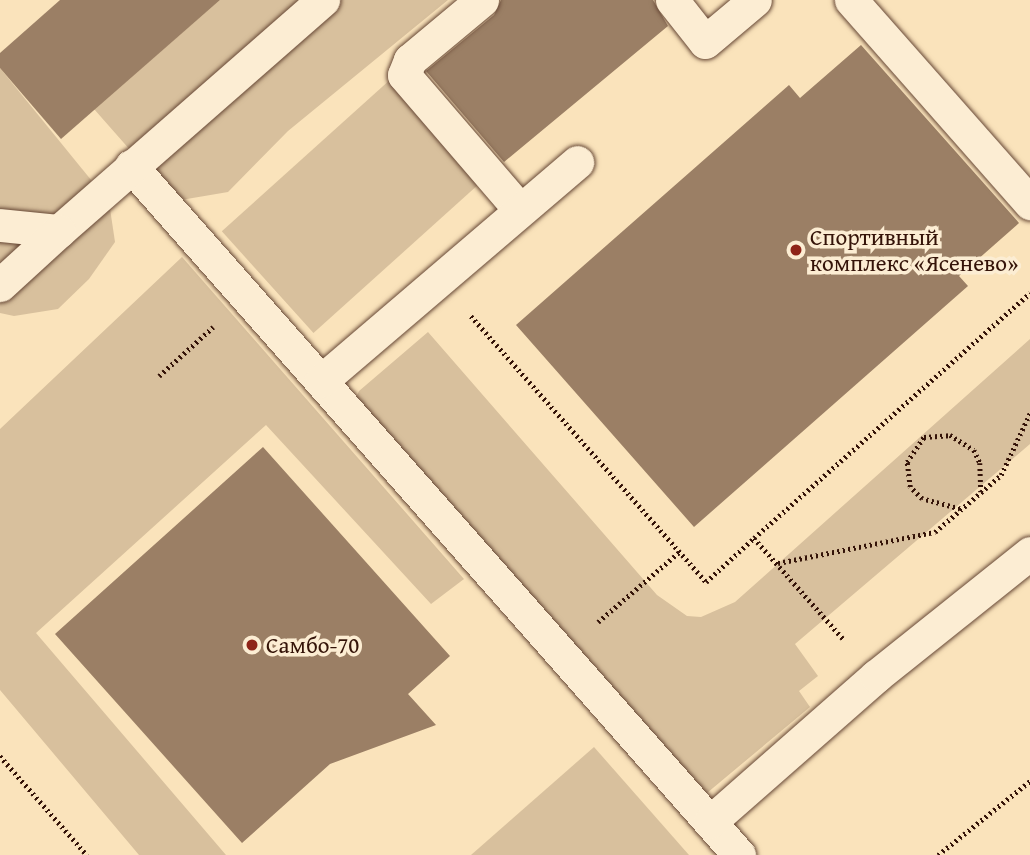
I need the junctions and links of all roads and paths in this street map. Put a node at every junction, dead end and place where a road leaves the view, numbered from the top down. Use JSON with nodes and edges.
{"nodes":[{"id":1,"x":323,"y":0,"type":"edge"},
{"id":2,"x":482,"y":0,"type":"edge"},
{"id":3,"x":672,"y":0,"type":"edge"},
{"id":4,"x":755,"y":0,"type":"edge"},
{"id":5,"x":851,"y":0,"type":"edge"},
{"id":6,"x":577,"y":162,"type":"dead end"},
{"id":7,"x":131,"y":166,"type":"junction"},
{"id":8,"x":1030,"y":203,"type":"edge"},
{"id":9,"x":520,"y":210,"type":"junction"},
{"id":10,"x":0,"y":225,"type":"edge"},
{"id":11,"x":59,"y":231,"type":"junction"},
{"id":12,"x":440,"y":280,"type":"junction"},
{"id":13,"x":0,"y":285,"type":"edge"},
{"id":14,"x":1030,"y":293,"type":"edge"},
{"id":15,"x":247,"y":296,"type":"junction"},
{"id":16,"x":159,"y":376,"type":"dead end"},
{"id":17,"x":321,"y":381,"type":"junction"},
{"id":18,"x":1030,"y":413,"type":"edge"},
{"id":19,"x":981,"y":492,"type":"junction"},
{"id":20,"x":960,"y":509,"type":"junction"},
{"id":21,"x":754,"y":538,"type":"junction"},
{"id":22,"x":679,"y":552,"type":"junction"},
{"id":23,"x":1030,"y":553,"type":"edge"},
{"id":24,"x":777,"y":564,"type":"junction"},
{"id":25,"x":563,"y":653,"type":"junction"},
{"id":26,"x":876,"y":676,"type":"junction"},
{"id":27,"x":0,"y":756,"type":"edge"},
{"id":28,"x":1030,"y":782,"type":"edge"},
{"id":29,"x":710,"y":822,"type":"junction"},
{"id":30,"x":87,"y":855,"type":"edge"},
{"id":31,"x":739,"y":855,"type":"edge"},
{"id":32,"x":938,"y":855,"type":"edge"}],
"edges":[{"from":1,"to":7,"type":"lane"},
{"from":2,"to":9,"type":"lane"},
{"from":3,"to":4,"type":"lane"},
{"from":5,"to":8,"type":"lane"},
{"from":6,"to":9,"type":"lane"},
{"from":7,"to":11,"type":"lane"},
{"from":7,"to":15,"type":"lane"},
{"from":9,"to":12,"type":"lane"},
{"from":10,"to":11,"type":"lane"},
{"from":11,"to":13,"type":"lane"},
{"from":12,"to":17,"type":"lane"},
{"from":12,"to":22,"type":"path"},
{"from":14,"to":21,"type":"path"},
{"from":15,"to":16,"type":"path"},
{"from":15,"to":17,"type":"lane"},
{"from":17,"to":25,"type":"lane"},
{"from":18,"to":19,"type":"path"},
{"from":19,"to":20,"type":"path"},
{"from":19,"to":20,"type":"path"},
{"from":20,"to":24,"type":"path"},
{"from":21,"to":22,"type":"path"},
{"from":21,"to":24,"type":"path"},
{"from":22,"to":25,"type":"path"},
{"from":23,"to":26,"type":"lane"},
{"from":24,"to":26,"type":"path"},
{"from":25,"to":29,"type":"lane"},
{"from":26,"to":29,"type":"lane"},
{"from":27,"to":30,"type":"path"},
{"from":28,"to":32,"type":"path"},
{"from":29,"to":31,"type":"lane"}]}
